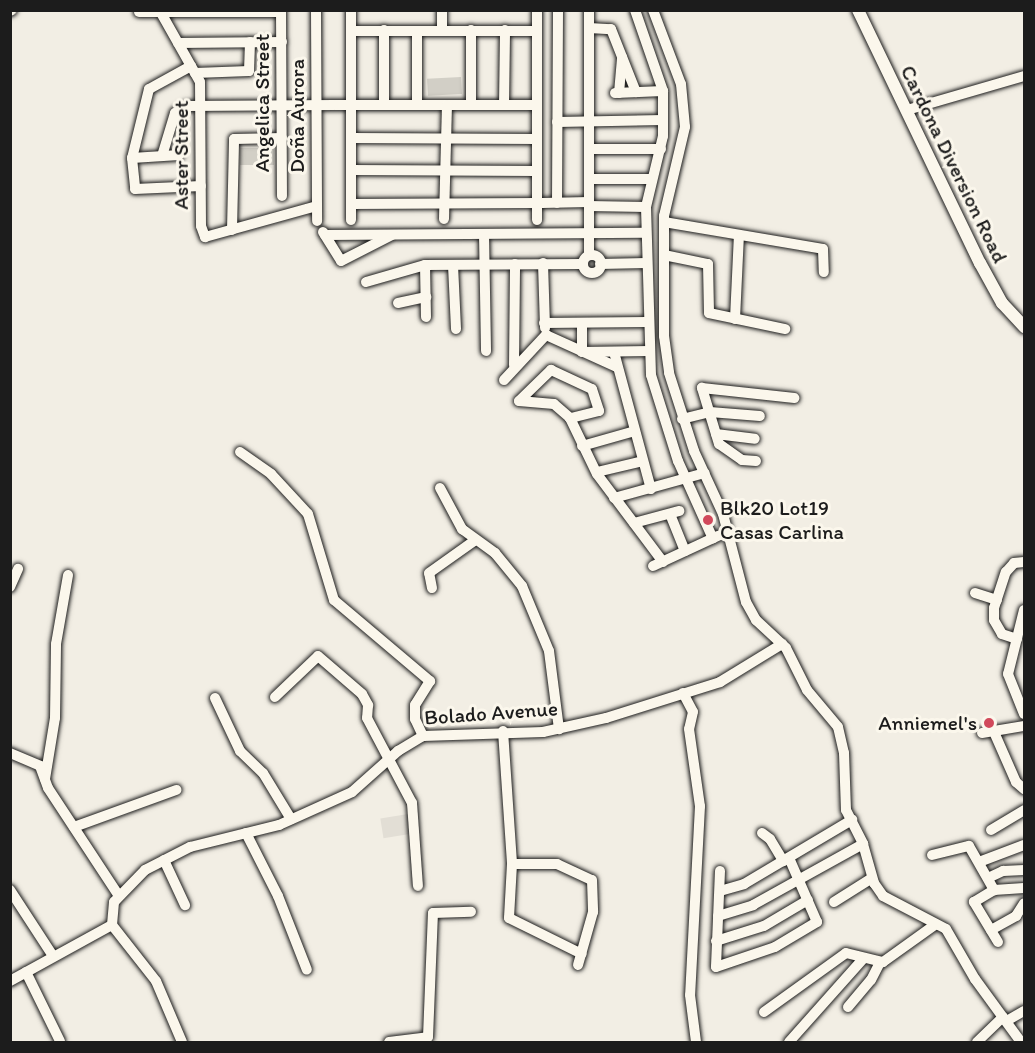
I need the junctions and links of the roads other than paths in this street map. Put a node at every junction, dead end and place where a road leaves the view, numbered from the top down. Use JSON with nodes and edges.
{"nodes":[{"id":1,"x":316,"y":10,"type":"edge"},
{"id":2,"x":351,"y":10,"type":"edge"},
{"id":3,"x":442,"y":10,"type":"edge"},
{"id":4,"x":537,"y":10,"type":"edge"},
{"id":5,"x":558,"y":10,"type":"edge"},
{"id":6,"x":589,"y":10,"type":"edge"},
{"id":7,"x":635,"y":10,"type":"edge"},
{"id":8,"x":653,"y":10,"type":"edge"},
{"id":9,"x":858,"y":10,"type":"edge"},
{"id":10,"x":160,"y":11,"type":"edge"},
{"id":11,"x":281,"y":11,"type":"edge"},
{"id":12,"x":139,"y":12,"type":"edge"},
{"id":13,"x":589,"y":28,"type":"junction"},
{"id":14,"x":384,"y":30,"type":"junction"},
{"id":15,"x":442,"y":30,"type":"junction"},
{"id":16,"x":471,"y":30,"type":"junction"},
{"id":17,"x":504,"y":30,"type":"junction"},
{"id":18,"x":351,"y":31,"type":"junction"},
{"id":19,"x":417,"y":31,"type":"junction"},
{"id":20,"x":537,"y":31,"type":"junction"},
{"id":21,"x":250,"y":42,"type":"junction"},
{"id":22,"x":282,"y":42,"type":"junction"},
{"id":23,"x":178,"y":43,"type":"junction"},
{"id":24,"x":622,"y":57,"type":"junction"},
{"id":25,"x":193,"y":70,"type":"junction"},
{"id":26,"x":1024,"y":76,"type":"edge"},
{"id":27,"x":663,"y":91,"type":"junction"},
{"id":28,"x":636,"y":92,"type":"junction"},
{"id":29,"x":282,"y":105,"type":"junction"},
{"id":30,"x":316,"y":105,"type":"junction"},
{"id":31,"x":351,"y":105,"type":"junction"},
{"id":32,"x":384,"y":105,"type":"junction"},
{"id":33,"x":417,"y":105,"type":"junction"},
{"id":34,"x":447,"y":105,"type":"junction"},
{"id":35,"x":471,"y":105,"type":"junction"},
{"id":36,"x":504,"y":105,"type":"junction"},
{"id":37,"x":537,"y":105,"type":"junction"},
{"id":38,"x":201,"y":106,"type":"junction"},
{"id":39,"x":907,"y":110,"type":"junction"},
{"id":40,"x":663,"y":120,"type":"junction"},
{"id":41,"x":557,"y":122,"type":"junction"},
{"id":42,"x":589,"y":122,"type":"junction"},
{"id":43,"x":282,"y":138,"type":"junction"},
{"id":44,"x":351,"y":138,"type":"junction"},
{"id":45,"x":445,"y":139,"type":"junction"},
{"id":46,"x":537,"y":139,"type":"junction"},
{"id":47,"x":589,"y":149,"type":"junction"},
{"id":48,"x":661,"y":149,"type":"junction"},
{"id":49,"x":162,"y":156,"type":"junction"},
{"id":50,"x":179,"y":156,"type":"dead end"},
{"id":51,"x":132,"y":158,"type":"junction"},
{"id":52,"x":444,"y":170,"type":"junction"},
{"id":53,"x":351,"y":171,"type":"junction"},
{"id":54,"x":537,"y":171,"type":"junction"},
{"id":55,"x":589,"y":179,"type":"junction"},
{"id":56,"x":652,"y":179,"type":"junction"},
{"id":57,"x":201,"y":186,"type":"junction"},
{"id":58,"x":282,"y":196,"type":"dead end"},
{"id":59,"x":557,"y":202,"type":"junction"},
{"id":60,"x":444,"y":203,"type":"junction"},
{"id":61,"x":540,"y":203,"type":"junction"},
{"id":62,"x":351,"y":204,"type":"junction"},
{"id":63,"x":589,"y":204,"type":"junction"},
{"id":64,"x":317,"y":206,"type":"junction"},
{"id":65,"x":646,"y":207,"type":"junction"},
{"id":66,"x":444,"y":219,"type":"dead end"},
{"id":67,"x":351,"y":220,"type":"dead end"},
{"id":68,"x":537,"y":220,"type":"dead end"},
{"id":69,"x":663,"y":222,"type":"junction"},
{"id":70,"x":232,"y":230,"type":"junction"},
{"id":71,"x":589,"y":233,"type":"junction"},
{"id":72,"x":645,"y":233,"type":"junction"},
{"id":73,"x":393,"y":234,"type":"junction"},
{"id":74,"x":484,"y":234,"type":"junction"},
{"id":75,"x":325,"y":235,"type":"junction"},
{"id":76,"x":739,"y":235,"type":"junction"},
{"id":77,"x":664,"y":255,"type":"junction"},
{"id":78,"x":586,"y":260,"type":"junction"},
{"id":79,"x":543,"y":263,"type":"junction"},
{"id":80,"x":646,"y":263,"type":"junction"},
{"id":81,"x":485,"y":264,"type":"junction"},
{"id":82,"x":515,"y":264,"type":"junction"},
{"id":83,"x":600,"y":264,"type":"junction"},
{"id":84,"x":425,"y":265,"type":"junction"},
{"id":85,"x":453,"y":265,"type":"junction"},
{"id":86,"x":824,"y":272,"type":"dead end"},
{"id":87,"x":366,"y":282,"type":"dead end"},
{"id":88,"x":426,"y":297,"type":"junction"},
{"id":89,"x":398,"y":303,"type":"dead end"},
{"id":90,"x":426,"y":316,"type":"dead end"},
{"id":91,"x":735,"y":319,"type":"junction"},
{"id":92,"x":647,"y":322,"type":"junction"},
{"id":93,"x":582,"y":323,"type":"junction"},
{"id":94,"x":1024,"y":327,"type":"edge"},
{"id":95,"x":456,"y":329,"type":"dead end"},
{"id":96,"x":545,"y":329,"type":"junction"},
{"id":97,"x":785,"y":329,"type":"dead end"},
{"id":98,"x":486,"y":351,"type":"dead end"},
{"id":99,"x":649,"y":351,"type":"junction"},
{"id":100,"x":582,"y":352,"type":"junction"},
{"id":101,"x":614,"y":352,"type":"junction"},
{"id":102,"x":514,"y":364,"type":"junction"},
{"id":103,"x":617,"y":367,"type":"junction"},
{"id":104,"x":504,"y":380,"type":"dead end"},
{"id":105,"x":794,"y":398,"type":"dead end"},
{"id":106,"x":710,"y":412,"type":"junction"},
{"id":107,"x":760,"y":416,"type":"dead end"},
{"id":108,"x":570,"y":418,"type":"junction"},
{"id":109,"x":682,"y":419,"type":"junction"},
{"id":110,"x":635,"y":431,"type":"junction"},
{"id":111,"x":716,"y":434,"type":"junction"},
{"id":112,"x":755,"y":439,"type":"dead end"},
{"id":113,"x":582,"y":446,"type":"junction"},
{"id":114,"x":240,"y":453,"type":"dead end"},
{"id":115,"x":643,"y":461,"type":"junction"},
{"id":116,"x":756,"y":461,"type":"dead end"},
{"id":117,"x":597,"y":472,"type":"junction"},
{"id":118,"x":705,"y":473,"type":"junction"},
{"id":119,"x":686,"y":479,"type":"junction"},
{"id":120,"x":440,"y":488,"type":"dead end"},
{"id":121,"x":651,"y":489,"type":"junction"},
{"id":122,"x":614,"y":498,"type":"junction"},
{"id":123,"x":634,"y":523,"type":"junction"},
{"id":124,"x":474,"y":540,"type":"junction"},
{"id":125,"x":685,"y":551,"type":"junction"},
{"id":126,"x":1024,"y":562,"type":"edge"},
{"id":127,"x":18,"y":569,"type":"dead end"},
{"id":128,"x":68,"y":575,"type":"dead end"},
{"id":129,"x":10,"y":587,"type":"edge"},
{"id":130,"x":432,"y":588,"type":"dead end"},
{"id":131,"x":975,"y":593,"type":"dead end"},
{"id":132,"x":997,"y":600,"type":"junction"},
{"id":133,"x":1024,"y":610,"type":"edge"},
{"id":134,"x":1017,"y":639,"type":"junction"},
{"id":135,"x":782,"y":644,"type":"junction"},
{"id":136,"x":1021,"y":691,"type":"edge"},
{"id":137,"x":683,"y":693,"type":"junction"},
{"id":138,"x":275,"y":697,"type":"dead end"},
{"id":139,"x":215,"y":698,"type":"dead end"},
{"id":140,"x":1024,"y":714,"type":"edge"},
{"id":141,"x":1024,"y":726,"type":"edge"},
{"id":142,"x":559,"y":729,"type":"junction"},
{"id":143,"x":503,"y":731,"type":"junction"},
{"id":144,"x":994,"y":732,"type":"junction"},
{"id":145,"x":982,"y":733,"type":"dead end"},
{"id":146,"x":423,"y":736,"type":"junction"},
{"id":147,"x":10,"y":753,"type":"edge"},
{"id":148,"x":388,"y":759,"type":"junction"},
{"id":149,"x":45,"y":779,"type":"junction"},
{"id":150,"x":1024,"y":789,"type":"edge"},
{"id":151,"x":176,"y":790,"type":"dead end"},
{"id":152,"x":1024,"y":810,"type":"edge"},
{"id":153,"x":291,"y":819,"type":"junction"},
{"id":154,"x":852,"y":820,"type":"junction"},
{"id":155,"x":74,"y":827,"type":"junction"},
{"id":156,"x":991,"y":830,"type":"dead end"},
{"id":157,"x":246,"y":833,"type":"junction"},
{"id":158,"x":762,"y":833,"type":"dead end"},
{"id":159,"x":863,"y":844,"type":"junction"},
{"id":160,"x":1024,"y":845,"type":"edge"},
{"id":161,"x":932,"y":855,"type":"dead end"},
{"id":162,"x":786,"y":859,"type":"junction"},
{"id":163,"x":164,"y":860,"type":"junction"},
{"id":164,"x":979,"y":862,"type":"junction"},
{"id":165,"x":512,"y":864,"type":"junction"},
{"id":166,"x":1024,"y":870,"type":"edge"},
{"id":167,"x":720,"y":871,"type":"dead end"},
{"id":168,"x":872,"y":878,"type":"junction"},
{"id":169,"x":988,"y":878,"type":"junction"},
{"id":170,"x":799,"y":880,"type":"junction"},
{"id":171,"x":418,"y":886,"type":"dead end"},
{"id":172,"x":1024,"y":888,"type":"edge"},
{"id":173,"x":10,"y":890,"type":"edge"},
{"id":174,"x":994,"y":890,"type":"junction"},
{"id":175,"x":720,"y":891,"type":"junction"},
{"id":176,"x":119,"y":896,"type":"junction"},
{"id":177,"x":808,"y":900,"type":"junction"},
{"id":178,"x":834,"y":902,"type":"dead end"},
{"id":179,"x":1024,"y":903,"type":"edge"},
{"id":180,"x":185,"y":905,"type":"dead end"},
{"id":181,"x":471,"y":912,"type":"dead end"},
{"id":182,"x":718,"y":916,"type":"junction"},
{"id":183,"x":936,"y":924,"type":"junction"},
{"id":184,"x":112,"y":925,"type":"junction"},
{"id":185,"x":992,"y":930,"type":"junction"},
{"id":186,"x":716,"y":942,"type":"junction"},
{"id":187,"x":999,"y":942,"type":"dead end"},
{"id":188,"x":53,"y":956,"type":"junction"},
{"id":189,"x":863,"y":959,"type":"junction"},
{"id":190,"x":880,"y":962,"type":"junction"},
{"id":191,"x":307,"y":970,"type":"dead end"},
{"id":192,"x":26,"y":972,"type":"junction"},
{"id":193,"x":10,"y":981,"type":"edge"},
{"id":194,"x":848,"y":1007,"type":"dead end"},
{"id":195,"x":1024,"y":1011,"type":"edge"},
{"id":196,"x":764,"y":1012,"type":"dead end"},
{"id":197,"x":1006,"y":1018,"type":"junction"},
{"id":198,"x":60,"y":1041,"type":"edge"},
{"id":199,"x":182,"y":1042,"type":"edge"},
{"id":200,"x":389,"y":1042,"type":"edge"},
{"id":201,"x":696,"y":1042,"type":"edge"},
{"id":202,"x":789,"y":1042,"type":"edge"},
{"id":203,"x":977,"y":1042,"type":"edge"},
{"id":204,"x":1021,"y":1042,"type":"edge"}],
"edges":[{"from":1,"to":30,"type":"street","name":"Doña Aurora"},
{"from":2,"to":18,"type":"street"},
{"from":3,"to":15,"type":"street"},
{"from":4,"to":20,"type":"street"},
{"from":5,"to":41,"type":"street"},
{"from":6,"to":13,"type":"street"},
{"from":7,"to":27,"type":"street"},
{"from":8,"to":69,"type":"street"},
{"from":9,"to":39,"type":"main road","name":"Cardona Diversion Road"},
{"from":10,"to":11,"type":"street"},
{"from":10,"to":12,"type":"street"},
{"from":10,"to":23,"type":"street","name":"Aster Street"},
{"from":11,"to":22,"type":"street","name":"Angelica Street"},
{"from":13,"to":24,"type":"street"},
{"from":13,"to":42,"type":"street"},
{"from":14,"to":18,"type":"street"},
{"from":14,"to":19,"type":"street"},
{"from":14,"to":32,"type":"street"},
{"from":15,"to":16,"type":"street"},
{"from":15,"to":19,"type":"street"},
{"from":16,"to":17,"type":"street"},
{"from":16,"to":35,"type":"street"},
{"from":17,"to":20,"type":"street"},
{"from":17,"to":36,"type":"street"},
{"from":18,"to":31,"type":"street"},
{"from":19,"to":33,"type":"street"},
{"from":20,"to":37,"type":"street"},
{"from":21,"to":22,"type":"street"},
{"from":21,"to":23,"type":"street"},
{"from":21,"to":25,"type":"street"},
{"from":22,"to":29,"type":"street","name":"Angelica Street"},
{"from":23,"to":25,"type":"street","name":"Aster Street"},
{"from":24,"to":28,"type":"street"},
{"from":24,"to":28,"type":"street"},
{"from":25,"to":38,"type":"street","name":"Aster Street"},
{"from":25,"to":51,"type":"street"},
{"from":26,"to":39,"type":"street"},
{"from":27,"to":28,"type":"street"},
{"from":27,"to":40,"type":"street"},
{"from":29,"to":30,"type":"street"},
{"from":29,"to":38,"type":"street"},
{"from":29,"to":43,"type":"street","name":"Angelica Street"},
{"from":30,"to":31,"type":"street"},
{"from":30,"to":64,"type":"street","name":"Doña Aurora"},
{"from":31,"to":32,"type":"street"},
{"from":31,"to":44,"type":"street"},
{"from":32,"to":33,"type":"street"},
{"from":33,"to":34,"type":"street"},
{"from":34,"to":35,"type":"street"},
{"from":34,"to":45,"type":"street"},
{"from":35,"to":36,"type":"street"},
{"from":36,"to":37,"type":"street"},
{"from":37,"to":46,"type":"street"},
{"from":38,"to":49,"type":"street"},
{"from":38,"to":57,"type":"street","name":"Aster Street"},
{"from":39,"to":94,"type":"main road","name":"Cardona Diversion Road"},
{"from":40,"to":42,"type":"street"},
{"from":40,"to":48,"type":"street"},
{"from":41,"to":42,"type":"street"},
{"from":41,"to":59,"type":"street"},
{"from":42,"to":47,"type":"street"},
{"from":43,"to":58,"type":"street","name":"Angelica Street"},
{"from":43,"to":70,"type":"street"},
{"from":44,"to":45,"type":"street"},
{"from":44,"to":53,"type":"street"},
{"from":45,"to":46,"type":"street"},
{"from":45,"to":52,"type":"street"},
{"from":46,"to":54,"type":"street"},
{"from":47,"to":48,"type":"street"},
{"from":47,"to":55,"type":"street"},
{"from":48,"to":56,"type":"street"},
{"from":49,"to":50,"type":"street"},
{"from":49,"to":51,"type":"street"},
{"from":51,"to":57,"type":"street"},
{"from":52,"to":53,"type":"street"},
{"from":52,"to":54,"type":"street"},
{"from":52,"to":60,"type":"street"},
{"from":53,"to":62,"type":"street"},
{"from":54,"to":61,"type":"street"},
{"from":55,"to":56,"type":"street"},
{"from":55,"to":63,"type":"street"},
{"from":56,"to":65,"type":"street"},
{"from":57,"to":70,"type":"street","name":"Aster Street"},
{"from":59,"to":61,"type":"street"},
{"from":59,"to":63,"type":"street"},
{"from":60,"to":61,"type":"street"},
{"from":60,"to":62,"type":"street"},
{"from":60,"to":66,"type":"street"},
{"from":61,"to":68,"type":"street"},
{"from":62,"to":67,"type":"street"},
{"from":63,"to":65,"type":"street"},
{"from":63,"to":71,"type":"street"},
{"from":64,"to":70,"type":"street"},
{"from":64,"to":75,"type":"street","name":"Doña Aurora"},
{"from":65,"to":72,"type":"street"},
{"from":69,"to":76,"type":"street"},
{"from":69,"to":77,"type":"street"},
{"from":71,"to":72,"type":"street"},
{"from":71,"to":74,"type":"street"},
{"from":71,"to":78,"type":"street"},
{"from":72,"to":80,"type":"street"},
{"from":73,"to":74,"type":"street"},
{"from":73,"to":75,"type":"street"},
{"from":73,"to":75,"type":"street"},
{"from":74,"to":81,"type":"street"},
{"from":76,"to":86,"type":"street"},
{"from":76,"to":91,"type":"street"},
{"from":77,"to":91,"type":"street"},
{"from":77,"to":109,"type":"street"},
{"from":78,"to":79,"type":"street"},
{"from":78,"to":83,"type":"street"},
{"from":78,"to":83,"type":"street"},
{"from":79,"to":82,"type":"street"},
{"from":79,"to":96,"type":"street"},
{"from":80,"to":83,"type":"street"},
{"from":80,"to":92,"type":"street"},
{"from":81,"to":82,"type":"street"},
{"from":81,"to":85,"type":"street"},
{"from":81,"to":98,"type":"street"},
{"from":82,"to":102,"type":"street"},
{"from":84,"to":85,"type":"street"},
{"from":84,"to":87,"type":"street"},
{"from":84,"to":88,"type":"street"},
{"from":85,"to":95,"type":"street"},
{"from":88,"to":89,"type":"street"},
{"from":88,"to":90,"type":"street"},
{"from":91,"to":97,"type":"street"},
{"from":92,"to":93,"type":"street"},
{"from":92,"to":99,"type":"street"},
{"from":93,"to":96,"type":"street"},
{"from":93,"to":100,"type":"street"},
{"from":96,"to":100,"type":"street"},
{"from":96,"to":102,"type":"street"},
{"from":99,"to":101,"type":"street"},
{"from":99,"to":119,"type":"street"},
{"from":100,"to":101,"type":"street"},
{"from":100,"to":103,"type":"street"},
{"from":101,"to":103,"type":"street"},
{"from":102,"to":104,"type":"street"},
{"from":103,"to":110,"type":"street"},
{"from":105,"to":106,"type":"street"},
{"from":106,"to":107,"type":"street"},
{"from":106,"to":109,"type":"street"},
{"from":106,"to":111,"type":"street"},
{"from":108,"to":108,"type":"street"},
{"from":108,"to":113,"type":"street"},
{"from":109,"to":118,"type":"street"},
{"from":110,"to":113,"type":"street"},
{"from":110,"to":115,"type":"street"},
{"from":111,"to":112,"type":"street"},
{"from":111,"to":116,"type":"street"},
{"from":113,"to":117,"type":"street"},
{"from":114,"to":146,"type":"street"},
{"from":115,"to":117,"type":"street"},
{"from":115,"to":121,"type":"street"},
{"from":117,"to":122,"type":"street"},
{"from":118,"to":119,"type":"street"},
{"from":118,"to":135,"type":"street"},
{"from":119,"to":121,"type":"street"},
{"from":119,"to":125,"type":"street"},
{"from":120,"to":124,"type":"street"},
{"from":121,"to":122,"type":"street"},
{"from":122,"to":123,"type":"street"},
{"from":123,"to":125,"type":"street"},
{"from":123,"to":125,"type":"street"},
{"from":124,"to":130,"type":"street"},
{"from":124,"to":142,"type":"street"},
{"from":126,"to":132,"type":"street"},
{"from":127,"to":129,"type":"street"},
{"from":128,"to":149,"type":"street"},
{"from":131,"to":132,"type":"street"},
{"from":132,"to":134,"type":"street"},
{"from":133,"to":134,"type":"street"},
{"from":134,"to":136,"type":"street"},
{"from":135,"to":137,"type":"street","name":"Bolado Avenue"},
{"from":135,"to":154,"type":"street"},
{"from":136,"to":140,"type":"street"},
{"from":137,"to":142,"type":"street","name":"Bolado Avenue"},
{"from":137,"to":201,"type":"street"},
{"from":138,"to":148,"type":"street"},
{"from":139,"to":153,"type":"street"},
{"from":141,"to":144,"type":"street"},
{"from":142,"to":143,"type":"street","name":"Bolado Avenue"},
{"from":143,"to":146,"type":"street","name":"Bolado Avenue"},
{"from":143,"to":165,"type":"street"},
{"from":144,"to":145,"type":"street"},
{"from":144,"to":150,"type":"street"},
{"from":146,"to":148,"type":"street","name":"Bolado Avenue"},
{"from":147,"to":149,"type":"street"},
{"from":148,"to":153,"type":"street","name":"Bolado Avenue"},
{"from":148,"to":171,"type":"street"},
{"from":149,"to":155,"type":"street"},
{"from":151,"to":155,"type":"street"},
{"from":152,"to":156,"type":"street"},
{"from":153,"to":157,"type":"street","name":"Bolado Avenue"},
{"from":154,"to":159,"type":"street"},
{"from":154,"to":162,"type":"street"},
{"from":155,"to":176,"type":"street"},
{"from":157,"to":163,"type":"street","name":"Bolado Avenue"},
{"from":157,"to":191,"type":"street"},
{"from":158,"to":162,"type":"street"},
{"from":159,"to":168,"type":"street"},
{"from":159,"to":170,"type":"street"},
{"from":160,"to":164,"type":"street"},
{"from":161,"to":164,"type":"street"},
{"from":162,"to":170,"type":"street"},
{"from":162,"to":175,"type":"street"},
{"from":163,"to":176,"type":"street","name":"Bolado Avenue"},
{"from":163,"to":180,"type":"street"},
{"from":164,"to":169,"type":"street"},
{"from":165,"to":165,"type":"street"},
{"from":166,"to":169,"type":"street"},
{"from":167,"to":175,"type":"street"},
{"from":168,"to":178,"type":"street"},
{"from":168,"to":183,"type":"street"},
{"from":169,"to":174,"type":"street"},
{"from":170,"to":177,"type":"street"},
{"from":170,"to":182,"type":"street"},
{"from":172,"to":174,"type":"street"},
{"from":173,"to":188,"type":"street"},
{"from":174,"to":185,"type":"street"},
{"from":175,"to":182,"type":"street"},
{"from":176,"to":184,"type":"street"},
{"from":177,"to":186,"type":"street"},
{"from":177,"to":186,"type":"street"},
{"from":179,"to":185,"type":"street"},
{"from":181,"to":200,"type":"street"},
{"from":182,"to":186,"type":"street"},
{"from":183,"to":190,"type":"street"},
{"from":183,"to":197,"type":"street"},
{"from":184,"to":188,"type":"street"},
{"from":184,"to":199,"type":"street"},
{"from":185,"to":187,"type":"street"},
{"from":188,"to":192,"type":"street"},
{"from":189,"to":190,"type":"street"},
{"from":189,"to":196,"type":"street"},
{"from":189,"to":202,"type":"street"},
{"from":190,"to":194,"type":"street"},
{"from":192,"to":193,"type":"street"},
{"from":192,"to":198,"type":"street"},
{"from":195,"to":197,"type":"street"},
{"from":197,"to":203,"type":"street"},
{"from":197,"to":204,"type":"street"}]}
